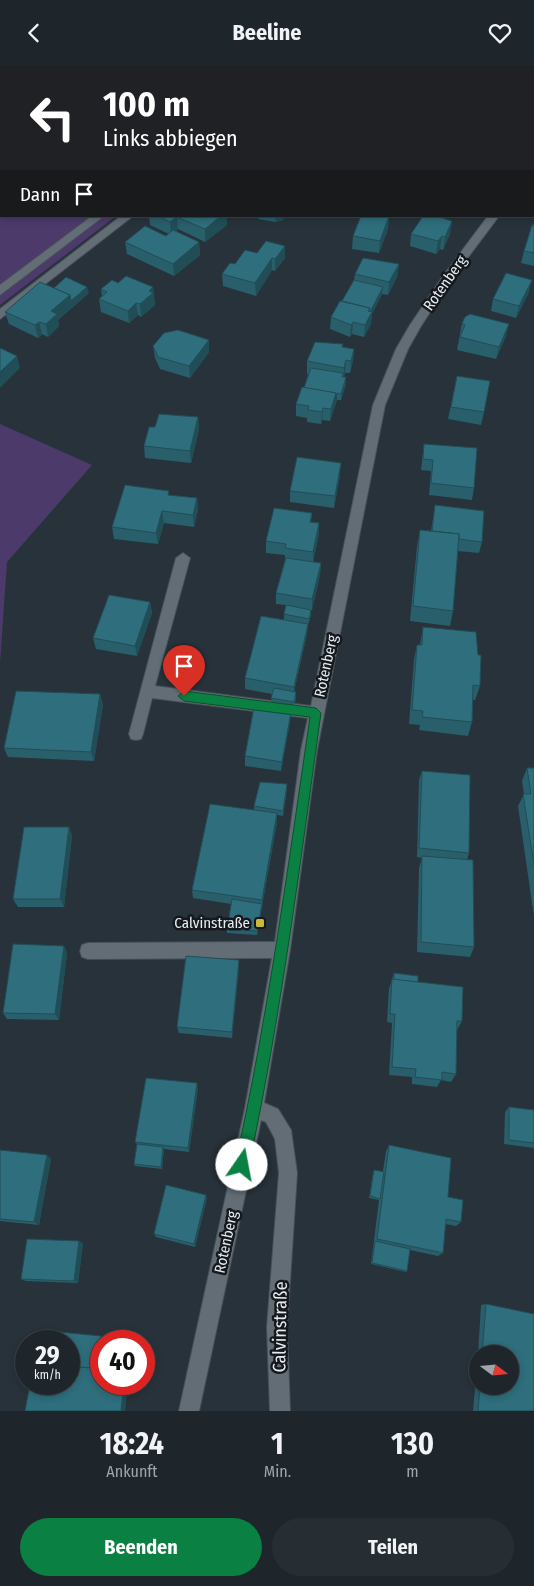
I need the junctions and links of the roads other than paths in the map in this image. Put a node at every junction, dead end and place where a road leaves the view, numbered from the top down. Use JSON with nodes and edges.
{"nodes":[{"id":1,"x":99,"y":217,"type":"edge"},
{"id":2,"x":127,"y":217,"type":"edge"},
{"id":3,"x":493,"y":217,"type":"edge"},
{"id":4,"x":0,"y":291,"type":"edge"},
{"id":5,"x":0,"y":315,"type":"edge"},
{"id":6,"x":183,"y":558,"type":"dead end"},
{"id":7,"x":146,"y":691,"type":"junction"},
{"id":8,"x":316,"y":713,"type":"junction"},
{"id":9,"x":136,"y":734,"type":"dead end"},
{"id":10,"x":282,"y":950,"type":"junction"},
{"id":11,"x":88,"y":951,"type":"dead end"},
{"id":12,"x":254,"y":1108,"type":"junction"},
{"id":13,"x":189,"y":1411,"type":"edge"},
{"id":14,"x":280,"y":1411,"type":"edge"}],
"edges":[{"from":1,"to":4,"type":"street"},
{"from":2,"to":5,"type":"street"},
{"from":3,"to":8,"type":"street","name":"Rotenberg"},
{"from":6,"to":7,"type":"street"},
{"from":7,"to":8,"type":"street"},
{"from":7,"to":9,"type":"street"},
{"from":8,"to":10,"type":"street","name":"Rotenberg"},
{"from":10,"to":11,"type":"street"},
{"from":10,"to":12,"type":"street","name":"Rotenberg"},
{"from":12,"to":13,"type":"street","name":"Rotenberg"},
{"from":12,"to":14,"type":"street","name":"Calvinstraße"}]}
